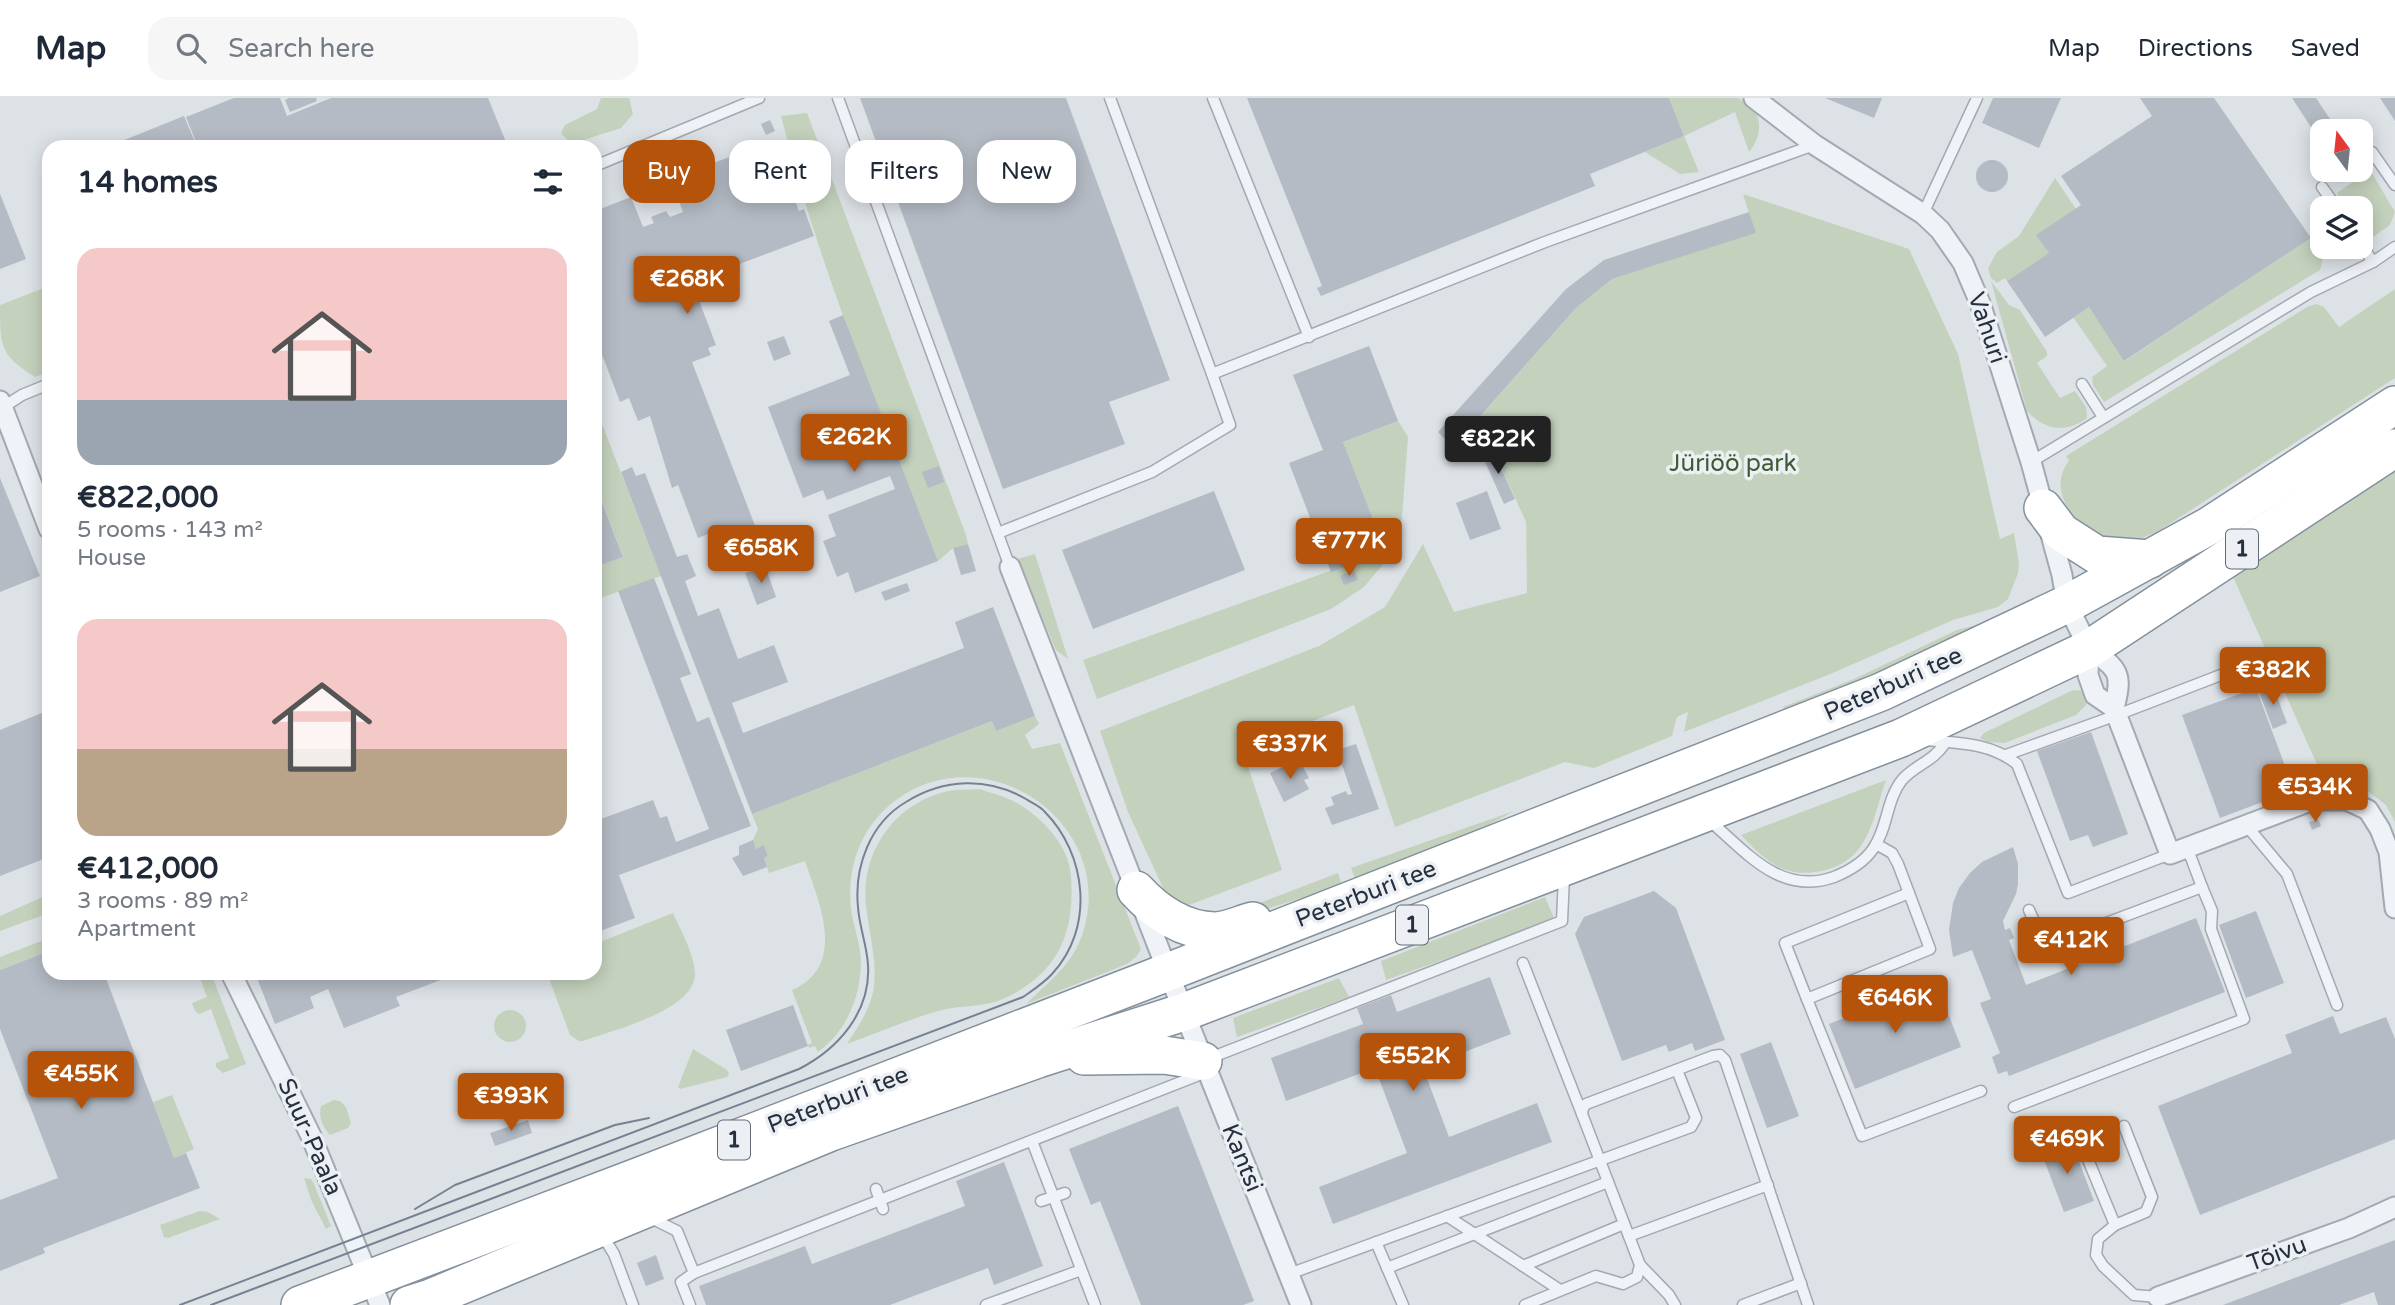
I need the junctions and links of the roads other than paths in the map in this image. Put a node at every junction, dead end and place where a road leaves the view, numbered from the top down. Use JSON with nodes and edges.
{"nodes":[{"id":1,"x":759,"y":98,"type":"edge"},
{"id":2,"x":838,"y":98,"type":"edge"},
{"id":3,"x":1110,"y":98,"type":"edge"},
{"id":4,"x":1213,"y":98,"type":"edge"},
{"id":5,"x":1754,"y":98,"type":"edge"},
{"id":6,"x":1977,"y":98,"type":"edge"},
{"id":7,"x":1815,"y":145,"type":"junction"},
{"id":8,"x":2373,"y":153,"type":"edge"},
{"id":9,"x":602,"y":163,"type":"edge"},
{"id":10,"x":2395,"y":185,"type":"edge"},
{"id":11,"x":2322,"y":187,"type":"dead end"},
{"id":12,"x":2328,"y":196,"type":"edge"},
{"id":13,"x":1923,"y":214,"type":"junction"},
{"id":14,"x":2395,"y":247,"type":"edge"},
{"id":15,"x":2371,"y":259,"type":"edge"},
{"id":16,"x":2373,"y":262,"type":"junction"},
{"id":17,"x":1309,"y":337,"type":"junction"},
{"id":18,"x":1212,"y":374,"type":"junction"},
{"id":19,"x":2082,"y":384,"type":"dead end"},
{"id":20,"x":42,"y":387,"type":"edge"},
{"id":21,"x":1,"y":404,"type":"edge"},
{"id":22,"x":2395,"y":405,"type":"edge"},
{"id":23,"x":2103,"y":418,"type":"junction"},
{"id":24,"x":2395,"y":448,"type":"edge"},
{"id":25,"x":2031,"y":462,"type":"junction"},
{"id":26,"x":2043,"y":508,"type":"junction"},
{"id":27,"x":42,"y":511,"type":"edge"},
{"id":28,"x":998,"y":533,"type":"junction"},
{"id":29,"x":2150,"y":559,"type":"junction"},
{"id":30,"x":1010,"y":567,"type":"joint"},
{"id":31,"x":2067,"y":604,"type":"junction"},
{"id":32,"x":2089,"y":649,"type":"junction"},
{"id":33,"x":2239,"y":668,"type":"dead end"},
{"id":34,"x":2115,"y":712,"type":"junction"},
{"id":35,"x":1901,"y":738,"type":"junction"},
{"id":36,"x":1946,"y":741,"type":"junction"},
{"id":37,"x":2006,"y":755,"type":"junction"},
{"id":38,"x":1702,"y":814,"type":"junction"},
{"id":39,"x":2246,"y":825,"type":"junction"},
{"id":40,"x":1876,"y":844,"type":"junction"},
{"id":41,"x":2178,"y":851,"type":"junction"},
{"id":42,"x":2392,"y":853,"type":"edge"},
{"id":43,"x":1564,"y":868,"type":"junction"},
{"id":44,"x":2202,"y":887,"type":"junction"},
{"id":45,"x":1136,"y":890,"type":"junction"},
{"id":46,"x":1909,"y":893,"type":"junction"},
{"id":47,"x":1356,"y":898,"type":"junction"},
{"id":48,"x":2395,"y":908,"type":"edge"},
{"id":49,"x":2029,"y":909,"type":"dead end"},
{"id":50,"x":1523,"y":963,"type":"dead end"},
{"id":51,"x":1168,"y":972,"type":"junction"},
{"id":52,"x":234,"y":980,"type":"edge"},
{"id":53,"x":1807,"y":999,"type":"junction"},
{"id":54,"x":2337,"y":1005,"type":"dead end"},
{"id":55,"x":1184,"y":1012,"type":"junction"},
{"id":56,"x":1038,"y":1059,"type":"junction"},
{"id":57,"x":1205,"y":1066,"type":"junction"},
{"id":58,"x":1677,"y":1070,"type":"junction"},
{"id":59,"x":1981,"y":1091,"type":"dead end"},
{"id":60,"x":2014,"y":1107,"type":"dead end"},
{"id":61,"x":1582,"y":1114,"type":"junction"},
{"id":62,"x":2124,"y":1126,"type":"dead end"},
{"id":63,"x":2080,"y":1140,"type":"dead end"},
{"id":64,"x":1032,"y":1141,"type":"junction"},
{"id":65,"x":1600,"y":1160,"type":"junction"},
{"id":66,"x":1608,"y":1182,"type":"junction"},
{"id":67,"x":1768,"y":1185,"type":"junction"},
{"id":68,"x":876,"y":1189,"type":"dead end"},
{"id":69,"x":1065,"y":1193,"type":"dead end"},
{"id":70,"x":1053,"y":1196,"type":"junction"},
{"id":71,"x":1041,"y":1201,"type":"dead end"},
{"id":72,"x":882,"y":1205,"type":"junction"},
{"id":73,"x":2395,"y":1207,"type":"edge"},
{"id":74,"x":1447,"y":1216,"type":"junction"},
{"id":75,"x":1624,"y":1224,"type":"junction"},
{"id":76,"x":2115,"y":1225,"type":"junction"},
{"id":77,"x":598,"y":1228,"type":"junction"},
{"id":78,"x":1475,"y":1234,"type":"junction"},
{"id":79,"x":1629,"y":1236,"type":"junction"},
{"id":80,"x":1376,"y":1242,"type":"junction"},
{"id":81,"x":1640,"y":1265,"type":"junction"},
{"id":82,"x":1523,"y":1266,"type":"junction"},
{"id":83,"x":1387,"y":1268,"type":"junction"},
{"id":84,"x":1082,"y":1270,"type":"junction"},
{"id":85,"x":694,"y":1273,"type":"junction"},
{"id":86,"x":1289,"y":1273,"type":"junction"},
{"id":87,"x":1801,"y":1283,"type":"junction"},
{"id":88,"x":1560,"y":1290,"type":"junction"},
{"id":89,"x":375,"y":1291,"type":"edge"},
{"id":90,"x":2159,"y":1301,"type":"edge"},
{"id":91,"x":300,"y":1305,"type":"edge"},
{"id":92,"x":409,"y":1305,"type":"edge"},
{"id":93,"x":633,"y":1305,"type":"edge"},
{"id":94,"x":690,"y":1305,"type":"edge"},
{"id":95,"x":986,"y":1305,"type":"edge"},
{"id":96,"x":1095,"y":1305,"type":"edge"},
{"id":97,"x":1301,"y":1305,"type":"edge"},
{"id":98,"x":1403,"y":1305,"type":"edge"},
{"id":99,"x":1525,"y":1305,"type":"edge"},
{"id":100,"x":1675,"y":1305,"type":"edge"},
{"id":101,"x":1743,"y":1305,"type":"edge"},
{"id":102,"x":1808,"y":1305,"type":"edge"}],
"edges":[{"from":1,"to":9,"type":"lane"},
{"from":2,"to":28,"type":"lane"},
{"from":3,"to":18,"type":"lane"},
{"from":4,"to":17,"type":"lane"},
{"from":5,"to":7,"type":"street","name":"Vahuri"},
{"from":6,"to":13,"type":"lane"},
{"from":7,"to":13,"type":"street","name":"Vahuri"},
{"from":7,"to":17,"type":"lane"},
{"from":8,"to":10,"type":"lane"},
{"from":11,"to":12,"type":"lane"},
{"from":13,"to":25,"type":"street","name":"Vahuri"},
{"from":14,"to":16,"type":"lane"},
{"from":15,"to":16,"type":"lane"},
{"from":16,"to":23,"type":"lane"},
{"from":17,"to":18,"type":"lane"},
{"from":18,"to":28,"type":"lane"},
{"from":19,"to":23,"type":"lane"},
{"from":20,"to":21,"type":"lane"},
{"from":21,"to":27,"type":"street"},
{"from":22,"to":29,"type":"highway","name":"Peterburi tee","number":"1"},
{"from":23,"to":25,"type":"lane"},
{"from":24,"to":32,"type":"highway","name":"Peterburi tee","number":"1"},
{"from":25,"to":26,"type":"street","name":"Vahuri"},
{"from":26,"to":29,"type":"highway"},
{"from":26,"to":31,"type":"street","name":"Vahuri"},
{"from":28,"to":30,"type":"lane"},
{"from":29,"to":31,"type":"highway","name":"Peterburi tee","number":"1"},
{"from":30,"to":45,"type":"street","name":"Kantsi"},
{"from":31,"to":32,"type":"street","name":"Vahuri"},
{"from":31,"to":47,"type":"highway","name":"Peterburi tee","number":"1"},
{"from":32,"to":34,"type":"street"},
{"from":32,"to":34,"type":"street"},
{"from":32,"to":35,"type":"highway","name":"Peterburi tee","number":"1"},
{"from":33,"to":34,"type":"lane"},
{"from":34,"to":37,"type":"lane"},
{"from":34,"to":41,"type":"street"},
{"from":35,"to":36,"type":"lane"},
{"from":35,"to":38,"type":"highway","name":"Peterburi tee","number":"1"},
{"from":36,"to":37,"type":"lane"},
{"from":36,"to":40,"type":"lane"},
{"from":37,"to":41,"type":"lane"},
{"from":38,"to":40,"type":"lane"},
{"from":38,"to":43,"type":"highway","name":"Peterburi tee","number":"1"},
{"from":39,"to":41,"type":"street"},
{"from":39,"to":42,"type":"street"},
{"from":39,"to":54,"type":"lane"},
{"from":40,"to":46,"type":"lane"},
{"from":41,"to":44,"type":"lane"},
{"from":42,"to":48,"type":"street"},
{"from":43,"to":55,"type":"highway","name":"Peterburi tee","number":"1"},
{"from":43,"to":57,"type":"lane"},
{"from":44,"to":49,"type":"lane"},
{"from":44,"to":60,"type":"lane"},
{"from":45,"to":47,"type":"highway"},
{"from":45,"to":51,"type":"street","name":"Kantsi"},
{"from":46,"to":53,"type":"lane"},
{"from":46,"to":53,"type":"lane"},
{"from":47,"to":51,"type":"highway","name":"Peterburi tee","number":"1"},
{"from":50,"to":61,"type":"lane"},
{"from":51,"to":55,"type":"street","name":"Kantsi"},
{"from":51,"to":89,"type":"highway","name":"Peterburi tee","number":"1"},
{"from":52,"to":89,"type":"street","name":"Suur-Paala"},
{"from":53,"to":59,"type":"lane"},
{"from":55,"to":56,"type":"highway","name":"Peterburi tee","number":"1"},
{"from":55,"to":57,"type":"street","name":"Kantsi"},
{"from":56,"to":57,"type":"highway"},
{"from":56,"to":77,"type":"highway","name":"Peterburi tee","number":"1"},
{"from":57,"to":64,"type":"lane"},
{"from":57,"to":86,"type":"street","name":"Kantsi"},
{"from":58,"to":61,"type":"lane"},
{"from":58,"to":65,"type":"lane"},
{"from":58,"to":67,"type":"lane"},
{"from":61,"to":65,"type":"lane"},
{"from":62,"to":76,"type":"lane"},
{"from":63,"to":76,"type":"lane"},
{"from":64,"to":70,"type":"lane"},
{"from":64,"to":72,"type":"lane"},
{"from":65,"to":66,"type":"lane"},
{"from":65,"to":74,"type":"lane"},
{"from":66,"to":75,"type":"lane"},
{"from":66,"to":78,"type":"lane"},
{"from":67,"to":79,"type":"lane"},
{"from":67,"to":87,"type":"lane"},
{"from":68,"to":72,"type":"lane"},
{"from":69,"to":70,"type":"lane"},
{"from":70,"to":71,"type":"lane"},
{"from":70,"to":84,"type":"lane"},
{"from":72,"to":85,"type":"lane"},
{"from":73,"to":90,"type":"street","name":"Tõivu"},
{"from":74,"to":78,"type":"lane"},
{"from":74,"to":80,"type":"lane"},
{"from":75,"to":79,"type":"lane"},
{"from":75,"to":82,"type":"lane"},
{"from":76,"to":90,"type":"lane"},
{"from":77,"to":85,"type":"lane"},
{"from":77,"to":92,"type":"highway","name":"Peterburi tee","number":"1"},
{"from":77,"to":93,"type":"lane"},
{"from":78,"to":82,"type":"lane"},
{"from":78,"to":83,"type":"lane"},
{"from":79,"to":81,"type":"lane"},
{"from":80,"to":83,"type":"lane"},
{"from":80,"to":86,"type":"lane"},
{"from":81,"to":88,"type":"lane"},
{"from":81,"to":100,"type":"lane"},
{"from":82,"to":88,"type":"lane"},
{"from":83,"to":98,"type":"lane"},
{"from":84,"to":95,"type":"lane"},
{"from":84,"to":96,"type":"lane"},
{"from":85,"to":94,"type":"lane"},
{"from":86,"to":97,"type":"street","name":"Kantsi"},
{"from":87,"to":101,"type":"lane"},
{"from":87,"to":102,"type":"lane"},
{"from":88,"to":99,"type":"lane"},
{"from":89,"to":91,"type":"highway","name":"Peterburi tee","number":"1"}]}
